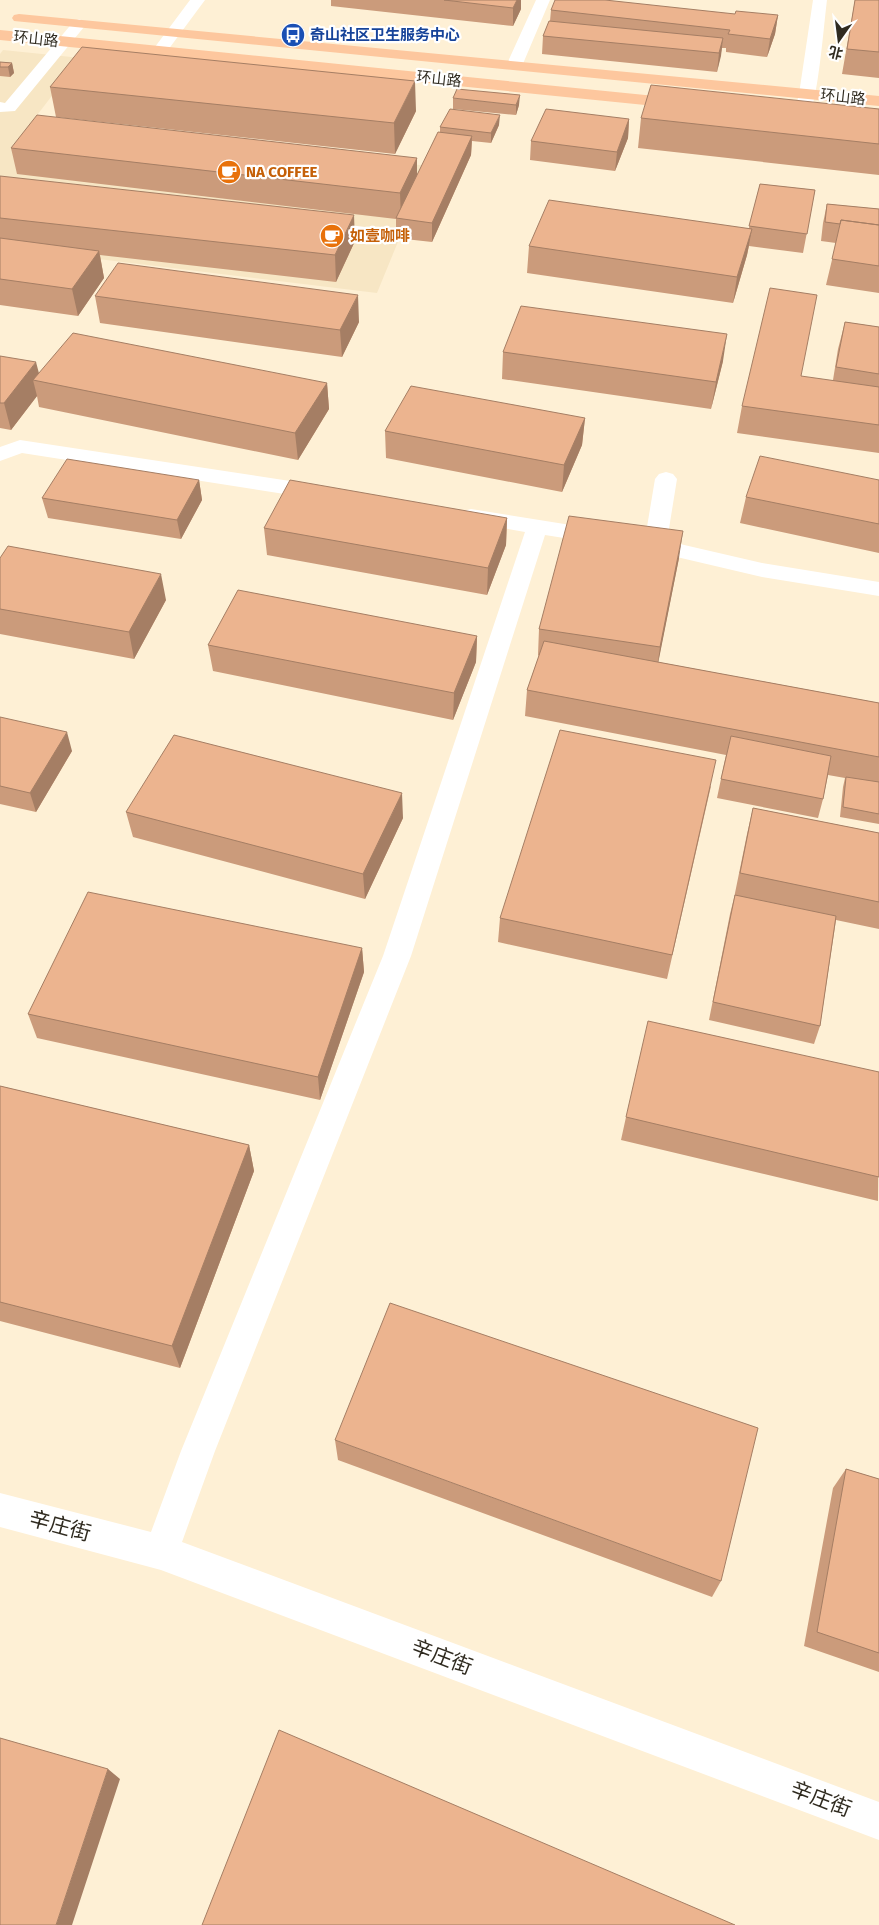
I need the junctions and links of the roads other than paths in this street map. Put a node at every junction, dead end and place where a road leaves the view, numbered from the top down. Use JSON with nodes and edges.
{"nodes":[{"id":1,"x":198,"y":0,"type":"edge"},
{"id":2,"x":542,"y":0,"type":"edge"},
{"id":3,"x":820,"y":0,"type":"edge"},
{"id":4,"x":0,"y":16,"type":"edge"},
{"id":5,"x":78,"y":24,"type":"junction"},
{"id":6,"x":174,"y":32,"type":"junction"},
{"id":7,"x":0,"y":35,"type":"edge"},
{"id":8,"x":63,"y":42,"type":"junction"},
{"id":9,"x":160,"y":51,"type":"junction"},
{"id":10,"x":514,"y":66,"type":"junction"},
{"id":11,"x":807,"y":94,"type":"junction"},
{"id":12,"x":879,"y":101,"type":"edge"},
{"id":13,"x":704,"y":106,"type":"edge"},
{"id":14,"x":0,"y":108,"type":"edge"},
{"id":15,"x":783,"y":113,"type":"edge"},
{"id":16,"x":802,"y":115,"type":"junction"},
{"id":17,"x":822,"y":117,"type":"edge"},
{"id":18,"x":303,"y":224,"type":"edge"},
{"id":19,"x":381,"y":234,"type":"dead end"},
{"id":20,"x":0,"y":455,"type":"edge"},
{"id":21,"x":666,"y":479,"type":"dead end"},
{"id":22,"x":342,"y":496,"type":"edge"},
{"id":23,"x":450,"y":513,"type":"edge"},
{"id":24,"x":537,"y":526,"type":"junction"},
{"id":25,"x":639,"y":543,"type":"junction"},
{"id":26,"x":879,"y":590,"type":"edge"},
{"id":27,"x":0,"y":1510,"type":"edge"},
{"id":28,"x":161,"y":1552,"type":"junction"},
{"id":29,"x":879,"y":1821,"type":"edge"}],
"edges":[{"from":1,"to":6,"type":"street"},
{"from":2,"to":10,"type":"street"},
{"from":3,"to":11,"type":"street"},
{"from":4,"to":5,"type":"main road","name":"环山路"},
{"from":5,"to":6,"type":"main road","name":"环山路"},
{"from":5,"to":8,"type":"street"},
{"from":6,"to":9,"type":"street"},
{"from":6,"to":10,"type":"main road","name":"环山路"},
{"from":7,"to":8,"type":"main road","name":"环山路"},
{"from":8,"to":9,"type":"main road","name":"环山路"},
{"from":8,"to":14,"type":"street"},
{"from":9,"to":13,"type":"main road","name":"环山路"},
{"from":10,"to":11,"type":"main road","name":"环山路"},
{"from":11,"to":12,"type":"main road","name":"环山路"},
{"from":11,"to":16,"type":"street"},
{"from":15,"to":16,"type":"main road","name":"环山路"},
{"from":16,"to":17,"type":"main road","name":"环山路"},
{"from":18,"to":19,"type":"street"},
{"from":20,"to":22,"type":"street"},
{"from":21,"to":25,"type":"street"},
{"from":23,"to":24,"type":"street"},
{"from":24,"to":25,"type":"street"},
{"from":24,"to":28,"type":"street"},
{"from":25,"to":26,"type":"street"},
{"from":27,"to":28,"type":"street","name":"辛庄街"},
{"from":28,"to":29,"type":"street","name":"辛庄街"}]}
